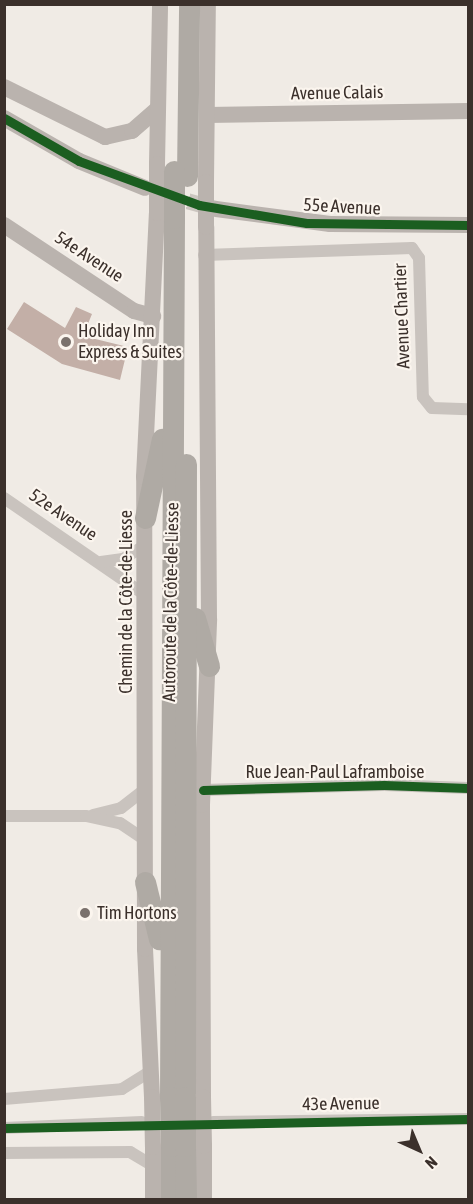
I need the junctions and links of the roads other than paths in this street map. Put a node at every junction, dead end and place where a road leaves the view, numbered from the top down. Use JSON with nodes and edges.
{"nodes":[{"id":1,"x":160,"y":4,"type":"edge"},
{"id":2,"x":176,"y":4,"type":"edge"},
{"id":3,"x":189,"y":4,"type":"edge"},
{"id":4,"x":208,"y":4,"type":"edge"},
{"id":5,"x":4,"y":87,"type":"edge"},
{"id":6,"x":157,"y":110,"type":"junction"},
{"id":7,"x":468,"y":111,"type":"edge"},
{"id":8,"x":207,"y":115,"type":"junction"},
{"id":9,"x":4,"y":118,"type":"edge"},
{"id":10,"x":181,"y":173,"type":"junction"},
{"id":11,"x":145,"y":188,"type":"dead end"},
{"id":12,"x":216,"y":209,"type":"tunnel mouth"},
{"id":13,"x":181,"y":220,"type":"junction"},
{"id":14,"x":4,"y":225,"type":"edge"},
{"id":15,"x":468,"y":225,"type":"edge"},
{"id":16,"x":204,"y":255,"type":"junction"},
{"id":17,"x":153,"y":316,"type":"junction"},
{"id":18,"x":172,"y":388,"type":"junction"},
{"id":19,"x":468,"y":409,"type":"edge"},
{"id":20,"x":4,"y":498,"type":"edge"},
{"id":21,"x":145,"y":518,"type":"junction"},
{"id":22,"x":144,"y":546,"type":"junction"},
{"id":23,"x":186,"y":551,"type":"junction"},
{"id":24,"x":101,"y":562,"type":"junction"},
{"id":25,"x":145,"y":595,"type":"junction"},
{"id":26,"x":209,"y":666,"type":"junction"},
{"id":27,"x":145,"y":789,"type":"junction"},
{"id":28,"x":468,"y":789,"type":"edge"},
{"id":29,"x":202,"y":790,"type":"junction"},
{"id":30,"x":4,"y":816,"type":"edge"},
{"id":31,"x":86,"y":816,"type":"junction"},
{"id":32,"x":145,"y":840,"type":"junction"},
{"id":33,"x":145,"y":882,"type":"junction"},
{"id":34,"x":169,"y":1018,"type":"junction"},
{"id":35,"x":151,"y":1071,"type":"junction"},
{"id":36,"x":178,"y":1097,"type":"junction"},
{"id":37,"x":4,"y":1099,"type":"edge"},
{"id":38,"x":468,"y":1119,"type":"edge"},
{"id":39,"x":142,"y":1122,"type":"dead end"},
{"id":40,"x":213,"y":1122,"type":"dead end"},
{"id":41,"x":4,"y":1128,"type":"edge"},
{"id":42,"x":178,"y":1146,"type":"junction"},
{"id":43,"x":4,"y":1153,"type":"edge"},
{"id":44,"x":153,"y":1166,"type":"junction"},
{"id":45,"x":153,"y":1200,"type":"edge"},
{"id":46,"x":171,"y":1200,"type":"edge"},
{"id":47,"x":186,"y":1200,"type":"edge"},
{"id":48,"x":204,"y":1200,"type":"edge"}],
"edges":[{"from":1,"to":6,"type":"main road","name":"Chemin de la Côte-de-Liesse"},
{"from":2,"to":10,"type":"highway","name":"Autoroute de la Côte-de-Liesse"},
{"from":3,"to":10,"type":"highway","name":"Autoroute de la Côte-de-Liesse"},
{"from":4,"to":8,"type":"main road","name":"Chemin de la Côte-de-Liesse"},
{"from":5,"to":6,"type":"main road"},
{"from":6,"to":10,"type":"main road","name":"Chemin de la Côte-de-Liesse"},
{"from":7,"to":8,"type":"main road","name":"Avenue Calais"},
{"from":8,"to":10,"type":"main road","name":"Chemin de la Côte-de-Liesse"},
{"from":9,"to":11,"type":"main road"},
{"from":10,"to":13,"type":"highway","name":"Autoroute de la Côte-de-Liesse","bridge":true},
{"from":10,"to":13,"type":"main road","name":"Chemin de la Côte-de-Liesse","bridge":true},
{"from":12,"to":15,"type":"main road","name":"55e Avenue"},
{"from":13,"to":16,"type":"main road","name":"Chemin de la Côte-de-Liesse"},
{"from":13,"to":17,"type":"main road","name":"Chemin de la Côte-de-Liesse"},
{"from":13,"to":18,"type":"highway","name":"Autoroute de la Côte-de-Liesse"},
{"from":13,"to":23,"type":"highway","name":"Autoroute de la Côte-de-Liesse"},
{"from":14,"to":17,"type":"main road","name":"54e Avenue"},
{"from":16,"to":19,"type":"street","name":"Avenue Chartier"},
{"from":16,"to":26,"type":"main road","name":"Chemin de la Côte-de-Liesse"},
{"from":17,"to":21,"type":"main road","name":"Chemin de la Côte-de-Liesse"},
{"from":18,"to":21,"type":"highway"},
{"from":18,"to":34,"type":"highway","name":"Autoroute de la Côte-de-Liesse"},
{"from":20,"to":24,"type":"street","name":"52e Avenue"},
{"from":21,"to":22,"type":"main road","name":"Chemin de la Côte-de-Liesse"},
{"from":22,"to":24,"type":"street","name":"52e Avenue"},
{"from":22,"to":25,"type":"main road","name":"Chemin de la Côte-de-Liesse"},
{"from":23,"to":26,"type":"highway"},
{"from":23,"to":36,"type":"highway","name":"Autoroute de la Côte-de-Liesse"},
{"from":24,"to":25,"type":"street","name":"52e Avenue"},
{"from":25,"to":27,"type":"main road","name":"Chemin de la Côte-de-Liesse"},
{"from":26,"to":29,"type":"main road","name":"Chemin de la Côte-de-Liesse"},
{"from":27,"to":31,"type":"street"},
{"from":27,"to":32,"type":"main road","name":"Chemin de la Côte-de-Liesse"},
{"from":28,"to":29,"type":"street","name":"Rue Jean-Paul Laframboise"},
{"from":29,"to":36,"type":"main road","name":"Chemin de la Côte-de-Liesse"},
{"from":30,"to":31,"type":"street"},
{"from":31,"to":32,"type":"street"},
{"from":32,"to":33,"type":"main road","name":"Chemin de la Côte-de-Liesse"},
{"from":33,"to":34,"type":"highway"},
{"from":33,"to":35,"type":"main road","name":"Chemin de la Côte-de-Liesse"},
{"from":34,"to":36,"type":"highway","name":"Autoroute de la Côte-de-Liesse"},
{"from":35,"to":36,"type":"main road","name":"Chemin de la Côte-de-Liesse"},
{"from":35,"to":37,"type":"street"},
{"from":36,"to":42,"type":"highway","name":"Autoroute de la Côte-de-Liesse","bridge":true},
{"from":36,"to":42,"type":"main road","name":"Chemin de la Côte-de-Liesse","bridge":true},
{"from":38,"to":40,"type":"street","name":"43e Avenue"},
{"from":39,"to":41,"type":"street"},
{"from":42,"to":44,"type":"main road","name":"Chemin de la Côte-de-Liesse"},
{"from":42,"to":46,"type":"highway","name":"Autoroute de la Côte-de-Liesse"},
{"from":42,"to":47,"type":"highway","name":"Autoroute de la Côte-de-Liesse"},
{"from":42,"to":48,"type":"main road","name":"Chemin de la Côte-de-Liesse"},
{"from":43,"to":44,"type":"street"},
{"from":44,"to":45,"type":"main road","name":"Chemin de la Côte-de-Liesse"}]}
